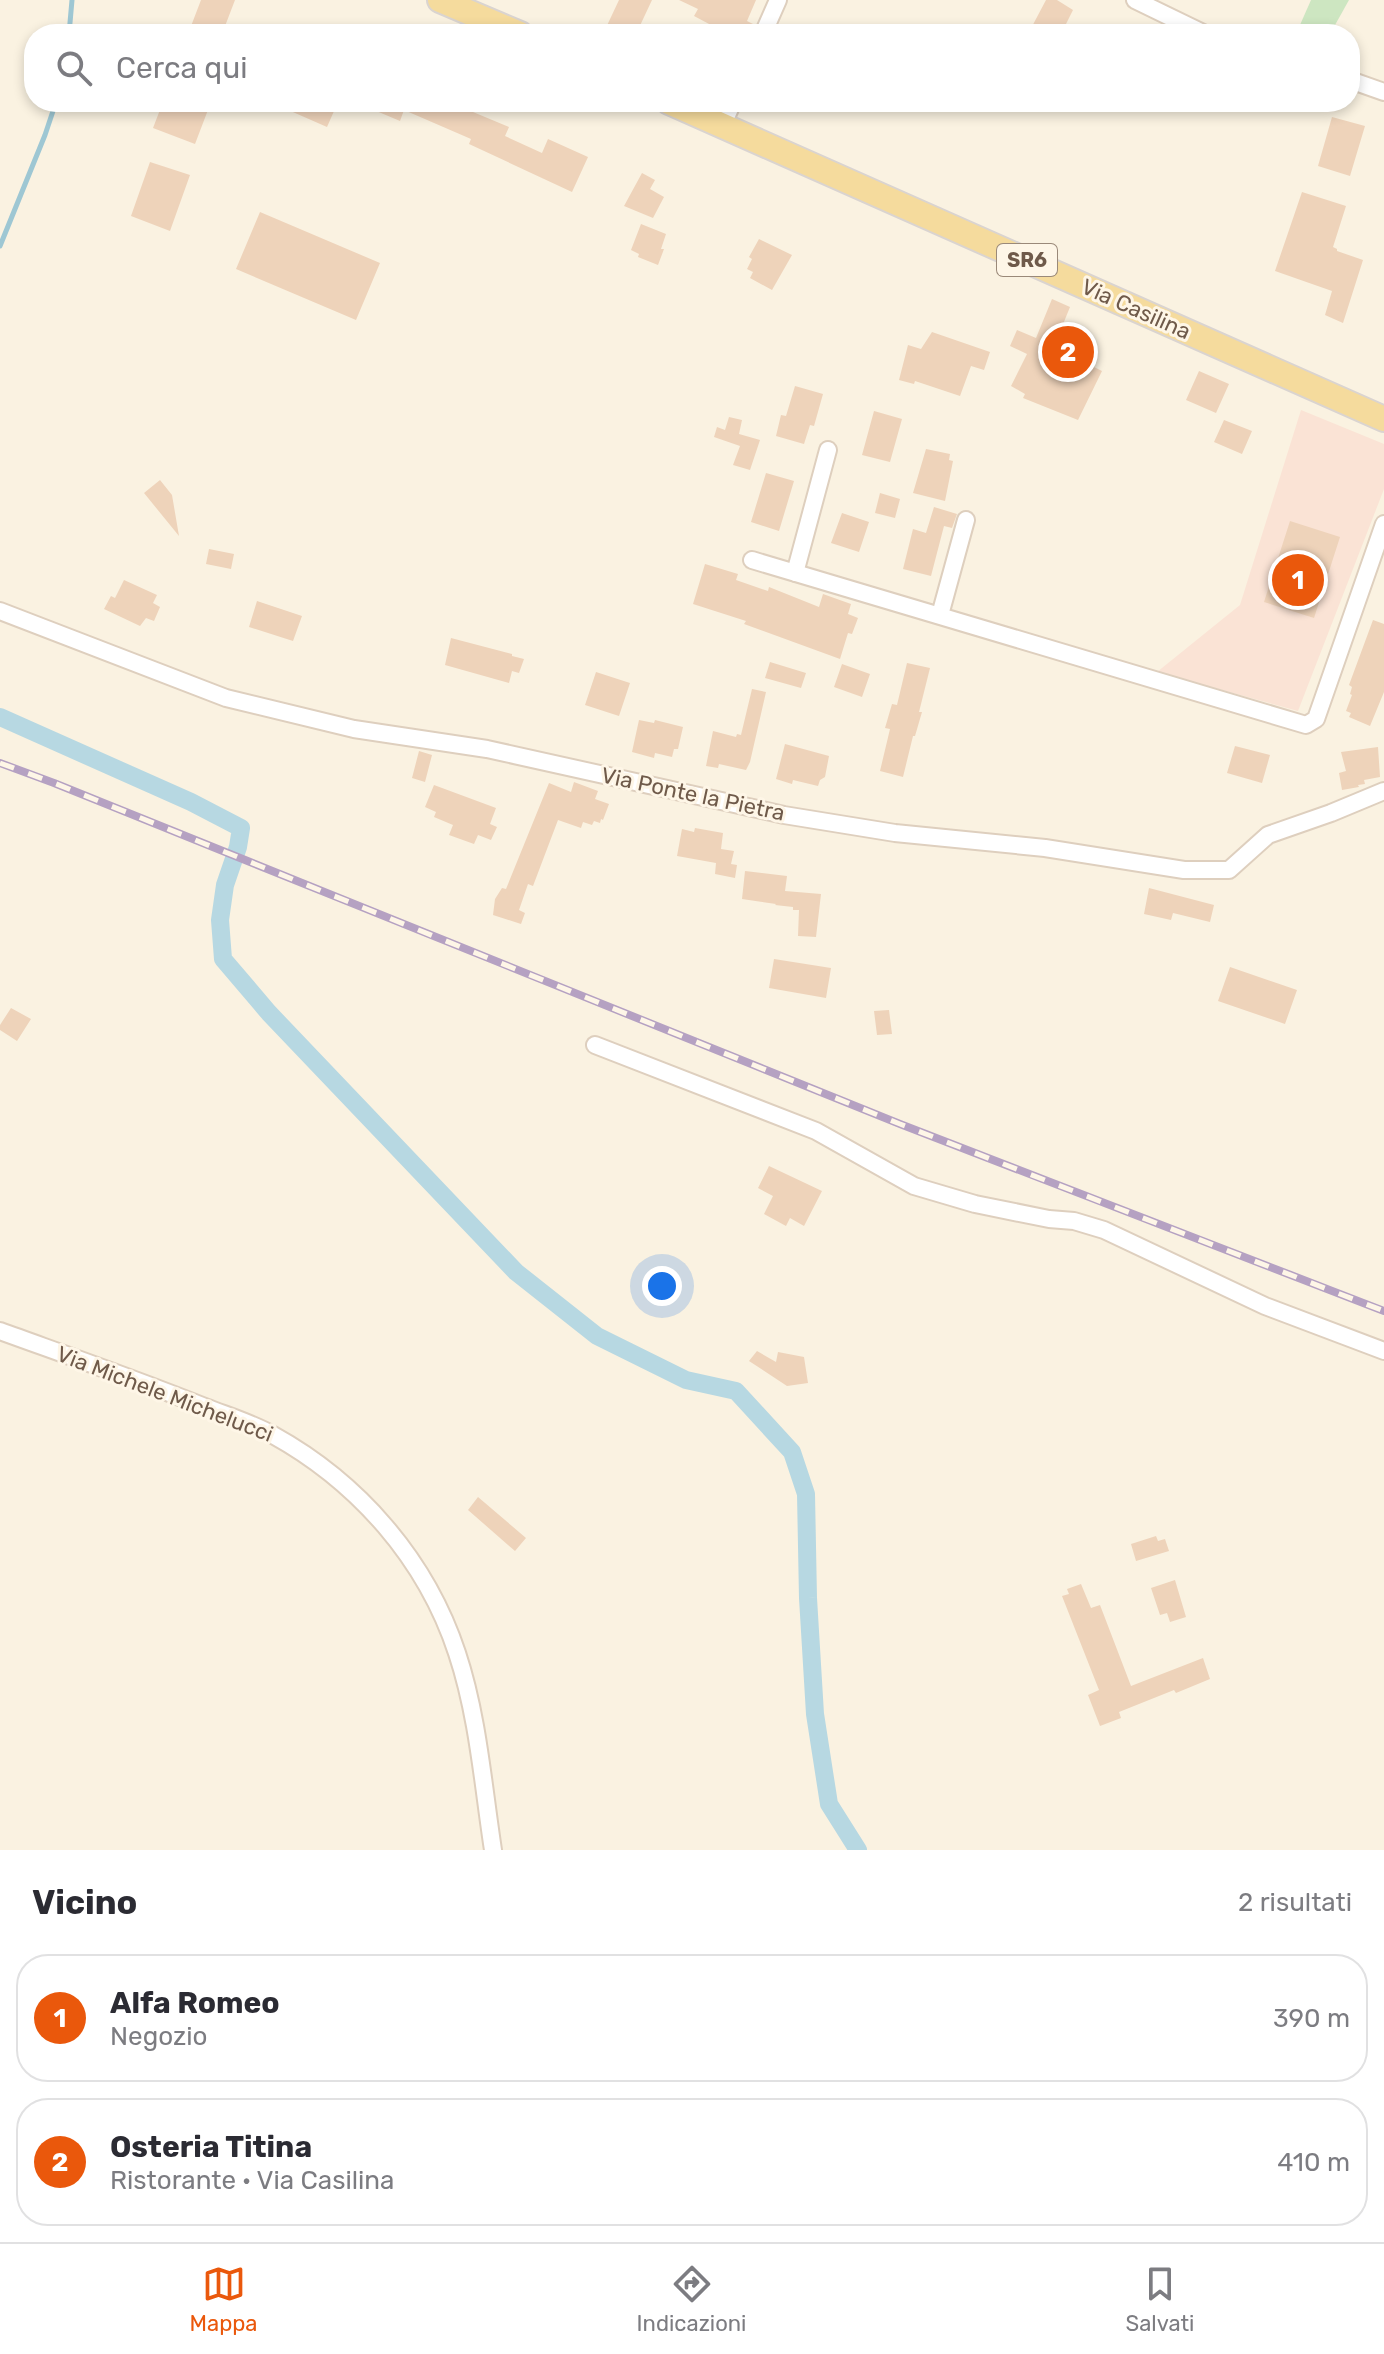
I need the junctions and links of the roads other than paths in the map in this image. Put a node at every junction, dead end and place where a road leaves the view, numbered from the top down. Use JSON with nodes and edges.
{"nodes":[{"id":1,"x":440,"y":0,"type":"edge"},
{"id":2,"x":778,"y":0,"type":"edge"},
{"id":3,"x":1135,"y":0,"type":"edge"},
{"id":4,"x":496,"y":24,"type":"edge"},
{"id":5,"x":767,"y":24,"type":"edge"},
{"id":6,"x":1184,"y":24,"type":"edge"},
{"id":7,"x":1360,"y":84,"type":"edge"},
{"id":8,"x":1384,"y":92,"type":"edge"},
{"id":9,"x":691,"y":112,"type":"edge"},
{"id":10,"x":728,"y":112,"type":"edge"},
{"id":11,"x":722,"y":126,"type":"junction"},
{"id":12,"x":1384,"y":419,"type":"edge"},
{"id":13,"x":828,"y":450,"type":"dead end"},
{"id":14,"x":966,"y":520,"type":"dead end"},
{"id":15,"x":1384,"y":524,"type":"edge"},
{"id":16,"x":752,"y":560,"type":"dead end"},
{"id":17,"x":795,"y":573,"type":"junction"},
{"id":18,"x":0,"y":611,"type":"edge"},
{"id":19,"x":940,"y":615,"type":"junction"},
{"id":20,"x":1384,"y":791,"type":"edge"},
{"id":21,"x":595,"y":1045,"type":"dead end"},
{"id":22,"x":0,"y":1331,"type":"edge"},
{"id":23,"x":1384,"y":1351,"type":"edge"},
{"id":24,"x":493,"y":1850,"type":"edge"}],
"edges":[{"from":1,"to":4,"type":"main road"},
{"from":2,"to":5,"type":"street"},
{"from":3,"to":6,"type":"street"},
{"from":7,"to":8,"type":"street"},
{"from":9,"to":11,"type":"main road","name":"Via Casilina","number":"SR6"},
{"from":10,"to":11,"type":"street"},
{"from":11,"to":12,"type":"main road","name":"Via Casilina","number":"SR6"},
{"from":13,"to":17,"type":"street"},
{"from":14,"to":19,"type":"street"},
{"from":15,"to":19,"type":"street"},
{"from":16,"to":17,"type":"street"},
{"from":17,"to":19,"type":"street"},
{"from":18,"to":20,"type":"street","name":"Via Ponte la Pietra"},
{"from":21,"to":23,"type":"street"},
{"from":22,"to":24,"type":"street","name":"Via Michele Michelucci"}]}
